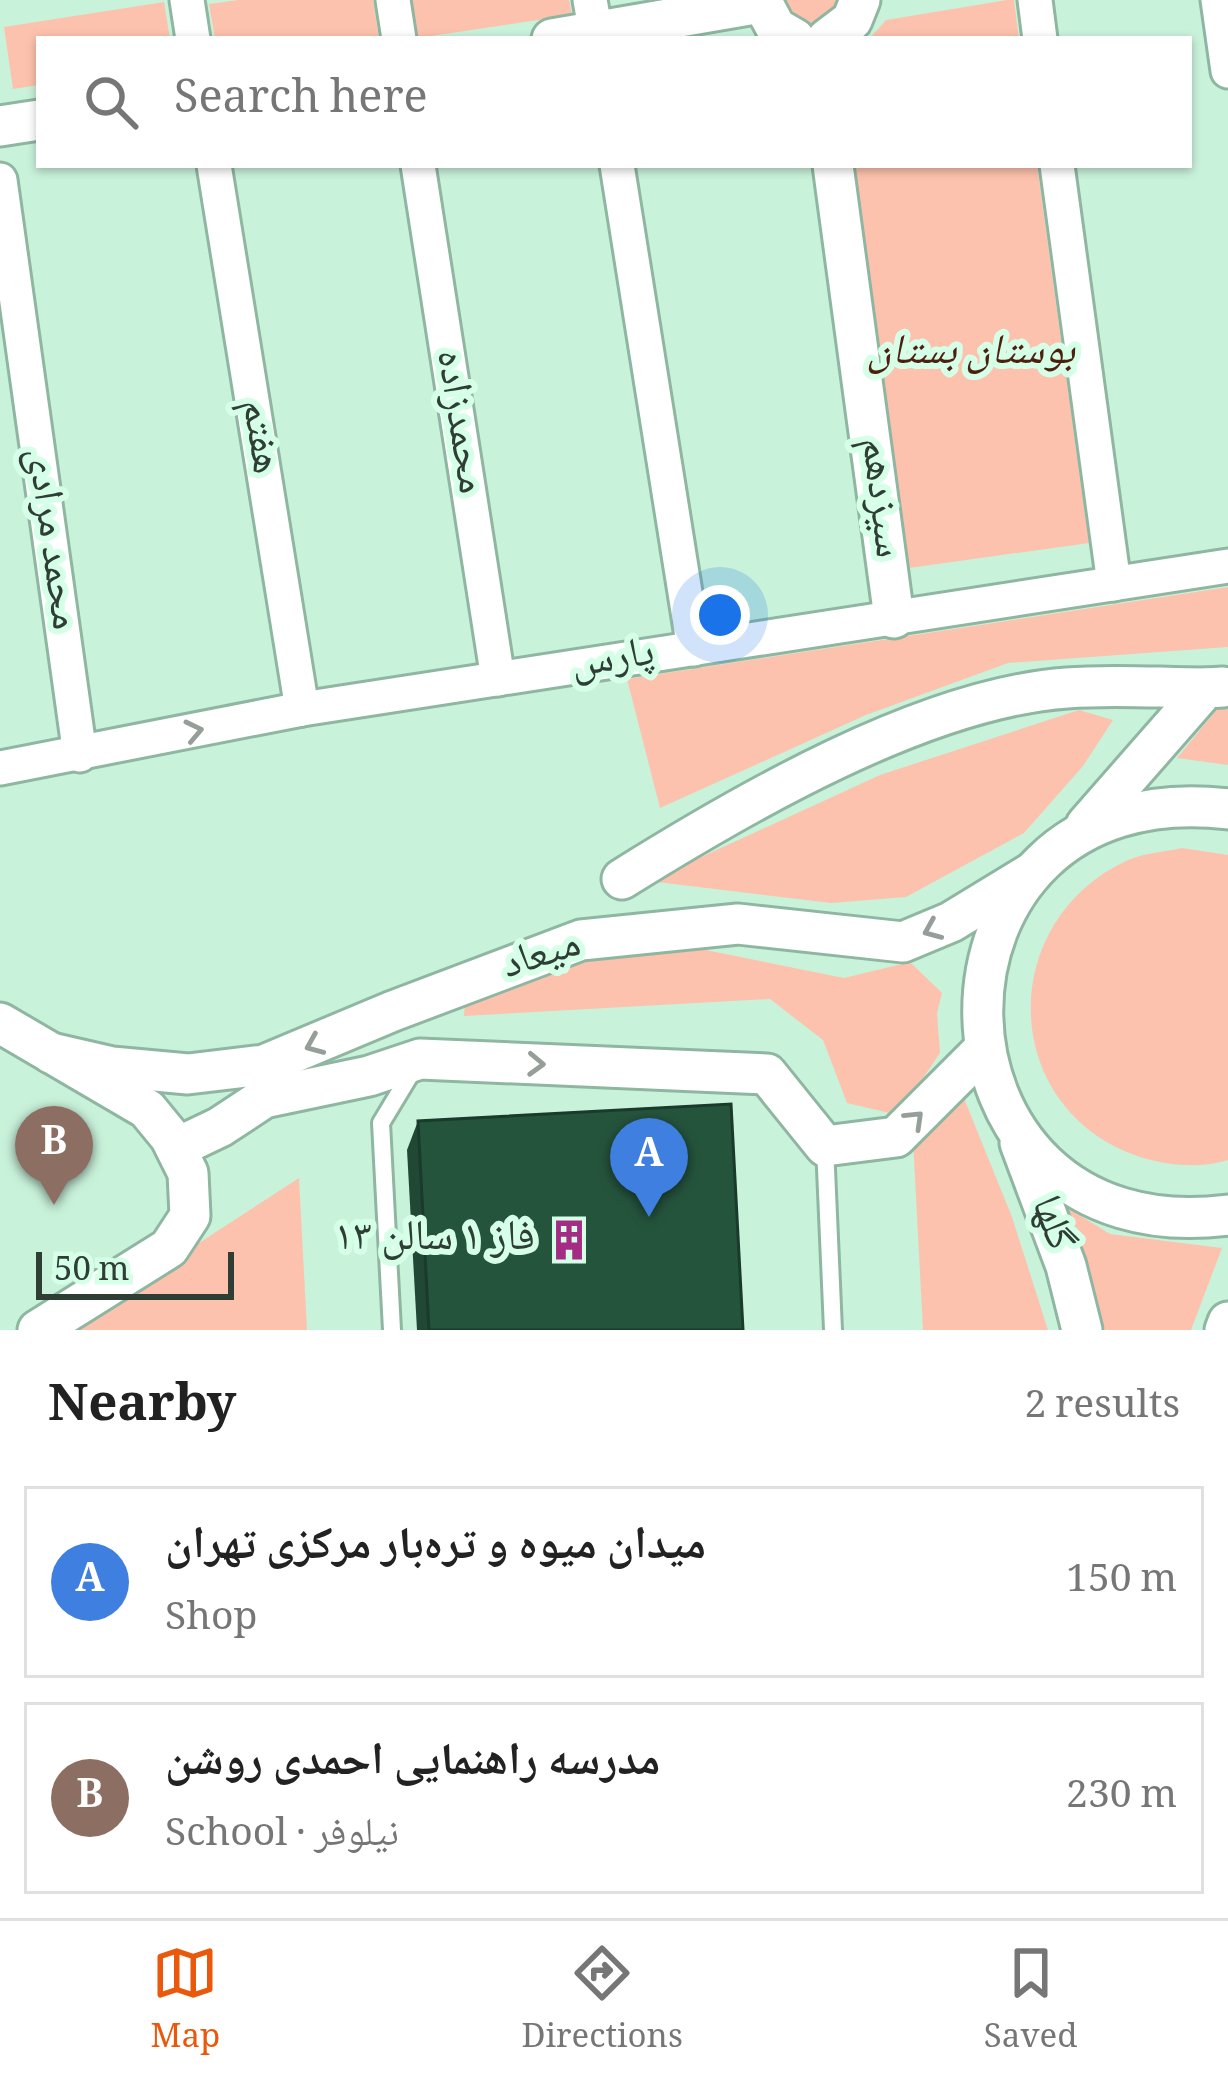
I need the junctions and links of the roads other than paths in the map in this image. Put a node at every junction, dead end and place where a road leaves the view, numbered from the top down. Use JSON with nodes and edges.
{"nodes":[{"id":1,"x":187,"y":0,"type":"edge"},
{"id":2,"x":393,"y":0,"type":"edge"},
{"id":3,"x":860,"y":0,"type":"edge"},
{"id":4,"x":1034,"y":0,"type":"edge"},
{"id":5,"x":1219,"y":0,"type":"edge"},
{"id":6,"x":761,"y":1,"type":"edge"},
{"id":7,"x":594,"y":24,"type":"edge"},
{"id":8,"x":193,"y":36,"type":"edge"},
{"id":9,"x":399,"y":36,"type":"edge"},
{"id":10,"x":560,"y":36,"type":"edge"},
{"id":11,"x":790,"y":36,"type":"edge"},
{"id":12,"x":831,"y":36,"type":"edge"},
{"id":13,"x":1040,"y":36,"type":"edge"},
{"id":14,"x":1228,"y":71,"type":"edge"},
{"id":15,"x":36,"y":120,"type":"edge"},
{"id":16,"x":0,"y":126,"type":"edge"},
{"id":17,"x":214,"y":168,"type":"edge"},
{"id":18,"x":418,"y":168,"type":"edge"},
{"id":19,"x":617,"y":168,"type":"edge"},
{"id":20,"x":833,"y":168,"type":"edge"},
{"id":21,"x":1057,"y":168,"type":"edge"},
{"id":22,"x":0,"y":180,"type":"edge"},
{"id":23,"x":7,"y":281,"type":"edge"},
{"id":24,"x":1228,"y":566,"type":"edge"},
{"id":25,"x":1114,"y":584,"type":"junction"},
{"id":26,"x":894,"y":618,"type":"junction"},
{"id":27,"x":694,"y":649,"type":"junction"},
{"id":28,"x":498,"y":679,"type":"junction"},
{"id":29,"x":1217,"y":687,"type":"edge"},
{"id":30,"x":302,"y":709,"type":"junction"},
{"id":31,"x":80,"y":755,"type":"junction"},
{"id":32,"x":0,"y":768,"type":"edge"},
{"id":33,"x":1228,"y":808,"type":"edge"},
{"id":34,"x":1078,"y":834,"type":"junction"},
{"id":35,"x":1033,"y":872,"type":"junction"},
{"id":36,"x":622,"y":879,"type":"dead end"},
{"id":37,"x":393,"y":1011,"type":"junction"},
{"id":38,"x":0,"y":1023,"type":"edge"},
{"id":39,"x":983,"y":1049,"type":"junction"},
{"id":40,"x":51,"y":1053,"type":"junction"},
{"id":41,"x":419,"y":1060,"type":"junction"},
{"id":42,"x":1011,"y":1121,"type":"junction"},
{"id":43,"x":825,"y":1146,"type":"junction"},
{"id":44,"x":176,"y":1148,"type":"junction"},
{"id":45,"x":1228,"y":1215,"type":"edge"},
{"id":46,"x":38,"y":1330,"type":"edge"},
{"id":47,"x":392,"y":1330,"type":"edge"},
{"id":48,"x":833,"y":1330,"type":"edge"},
{"id":49,"x":1082,"y":1330,"type":"edge"}],
"edges":[{"from":1,"to":8,"type":"street"},
{"from":2,"to":9,"type":"street"},
{"from":3,"to":12,"type":"street"},
{"from":4,"to":13,"type":"street"},
{"from":5,"to":14,"type":"street"},
{"from":6,"to":7,"type":"street"},
{"from":6,"to":11,"type":"street"},
{"from":7,"to":10,"type":"street"},
{"from":15,"to":16,"type":"street"},
{"from":17,"to":30,"type":"street","name":"هفتم"},
{"from":18,"to":28,"type":"street","name":"محمدزاده"},
{"from":19,"to":27,"type":"street"},
{"from":20,"to":26,"type":"street","name":"سیزدهم"},
{"from":21,"to":25,"type":"street"},
{"from":22,"to":23,"type":"street","name":"محمد مرادی"},
{"from":23,"to":31,"type":"street","name":"محمد مرادی"},
{"from":24,"to":25,"type":"street","name":"پارس"},
{"from":25,"to":26,"type":"street","name":"پارس"},
{"from":26,"to":27,"type":"street","name":"پارس"},
{"from":27,"to":28,"type":"street","name":"پارس"},
{"from":28,"to":30,"type":"street","name":"پارس"},
{"from":29,"to":34,"type":"street"},
{"from":29,"to":36,"type":"street"},
{"from":31,"to":30,"type":"street","name":"پارس","one_way":true},
{"from":31,"to":32,"type":"street","name":"پارس"},
{"from":33,"to":34,"type":"street"},
{"from":34,"to":35,"type":"street"},
{"from":35,"to":37,"type":"street","name":"میعاد","one_way":true},
{"from":35,"to":39,"type":"street","name":"گلها"},
{"from":37,"to":40,"type":"street","name":"میعاد","one_way":true},
{"from":37,"to":41,"type":"street"},
{"from":38,"to":40,"type":"street"},
{"from":39,"to":42,"type":"street","name":"گلها"},
{"from":43,"to":39,"type":"street","one_way":true},
{"from":40,"to":44,"type":"street"},
{"from":41,"to":43,"type":"street","one_way":true},
{"from":41,"to":44,"type":"street"},
{"from":41,"to":47,"type":"lane"},
{"from":42,"to":45,"type":"street"},
{"from":42,"to":49,"type":"street","name":"گلها"},
{"from":43,"to":48,"type":"lane"},
{"from":44,"to":46,"type":"street"}]}
